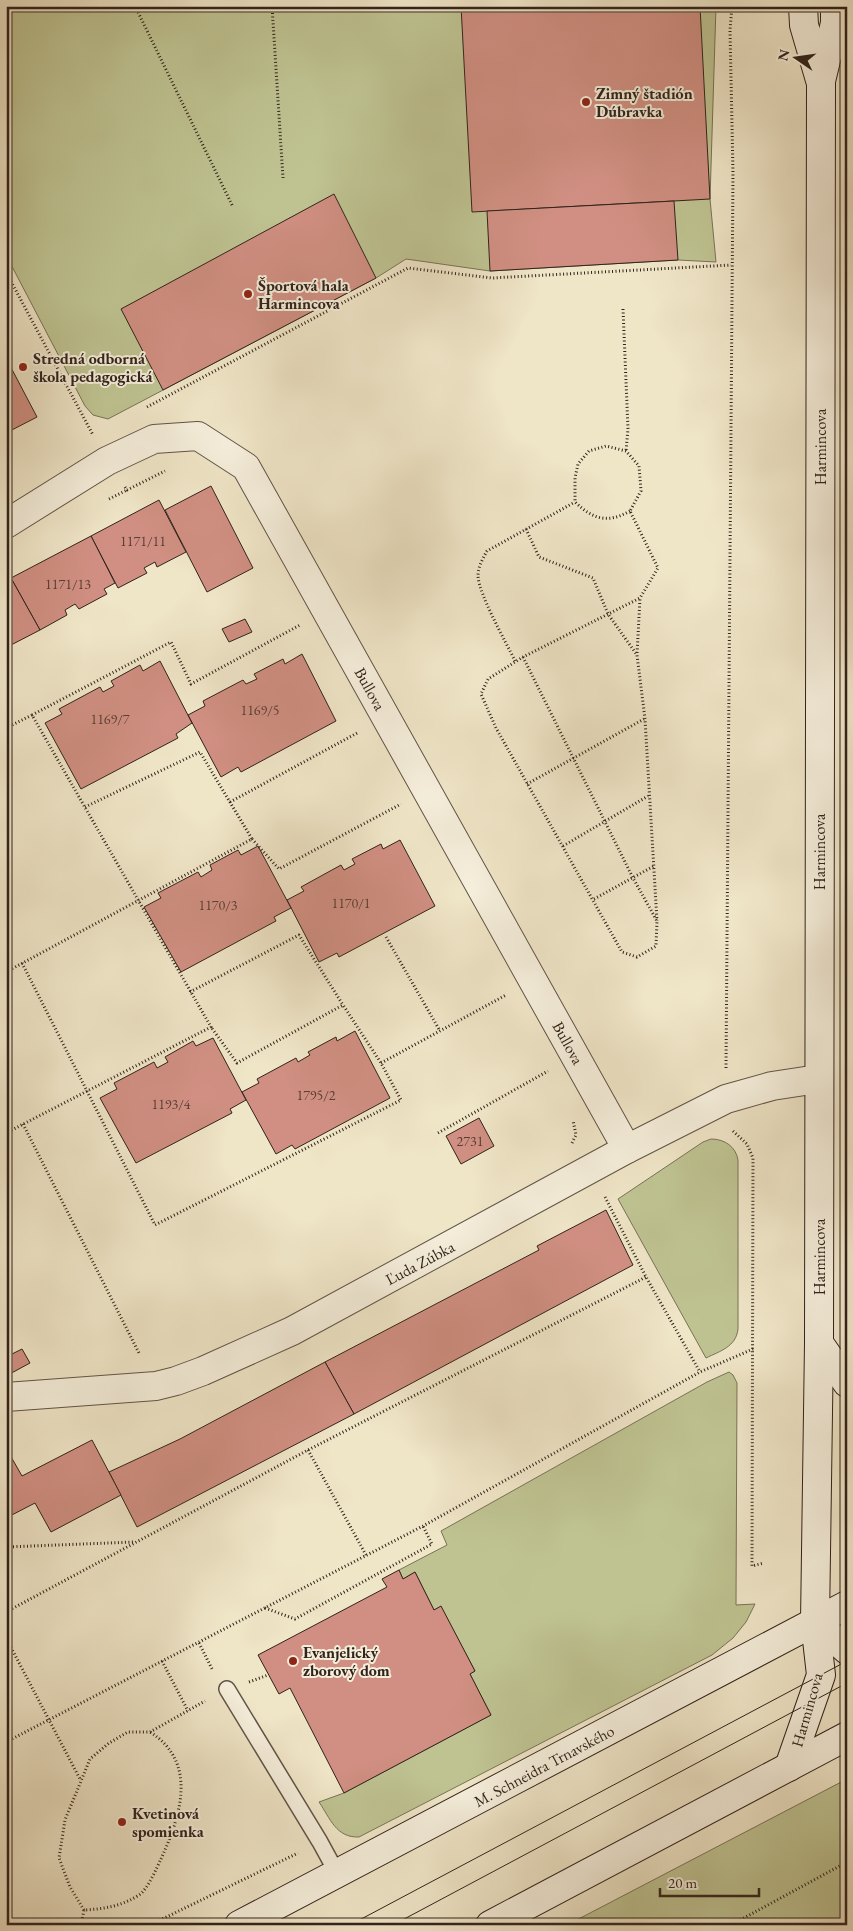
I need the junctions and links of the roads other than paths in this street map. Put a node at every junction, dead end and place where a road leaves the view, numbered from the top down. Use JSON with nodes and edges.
{"nodes":[{"id":1,"x":803,"y":6,"type":"edge"},
{"id":2,"x":835,"y":6,"type":"edge"},
{"id":3,"x":821,"y":81,"type":"junction"},
{"id":4,"x":6,"y":524,"type":"edge"},
{"id":5,"x":818,"y":1079,"type":"junction"},
{"id":6,"x":627,"y":1149,"type":"junction"},
{"id":7,"x":819,"y":1343,"type":"junction"},
{"id":8,"x":847,"y":1383,"type":"edge"},
{"id":9,"x":6,"y":1397,"type":"edge"},
{"id":10,"x":847,"y":1605,"type":"edge"},
{"id":11,"x":815,"y":1622,"type":"junction"},
{"id":12,"x":847,"y":1650,"type":"edge"},
{"id":13,"x":227,"y":1689,"type":"dead end"},
{"id":14,"x":847,"y":1736,"type":"edge"},
{"id":15,"x":789,"y":1767,"type":"junction"},
{"id":16,"x":338,"y":1875,"type":"junction"},
{"id":17,"x":239,"y":1925,"type":"edge"},
{"id":18,"x":490,"y":1925,"type":"edge"}],
"edges":[{"from":1,"to":3,"type":"street","name":"Harmincova"},
{"from":2,"to":3,"type":"street","name":"Harmincova"},
{"from":3,"to":5,"type":"street","name":"Harmincova"},
{"from":4,"to":6,"type":"street","name":"Bullova"},
{"from":5,"to":6,"type":"street","name":"Ľuda Zúbka"},
{"from":5,"to":7,"type":"street","name":"Harmincova"},
{"from":6,"to":9,"type":"street","name":"Ľuda Zúbka"},
{"from":7,"to":8,"type":"street"},
{"from":7,"to":11,"type":"street","name":"Harmincova"},
{"from":10,"to":11,"type":"street","name":"M. Schneidra Trnavského"},
{"from":11,"to":12,"type":"street"},
{"from":11,"to":15,"type":"street","name":"Harmincova"},
{"from":11,"to":16,"type":"street","name":"M. Schneidra Trnavského"},
{"from":13,"to":16,"type":"lane"},
{"from":14,"to":15,"type":"street"},
{"from":15,"to":18,"type":"street"},
{"from":16,"to":17,"type":"street","name":"M. Schneidra Trnavského"}]}
